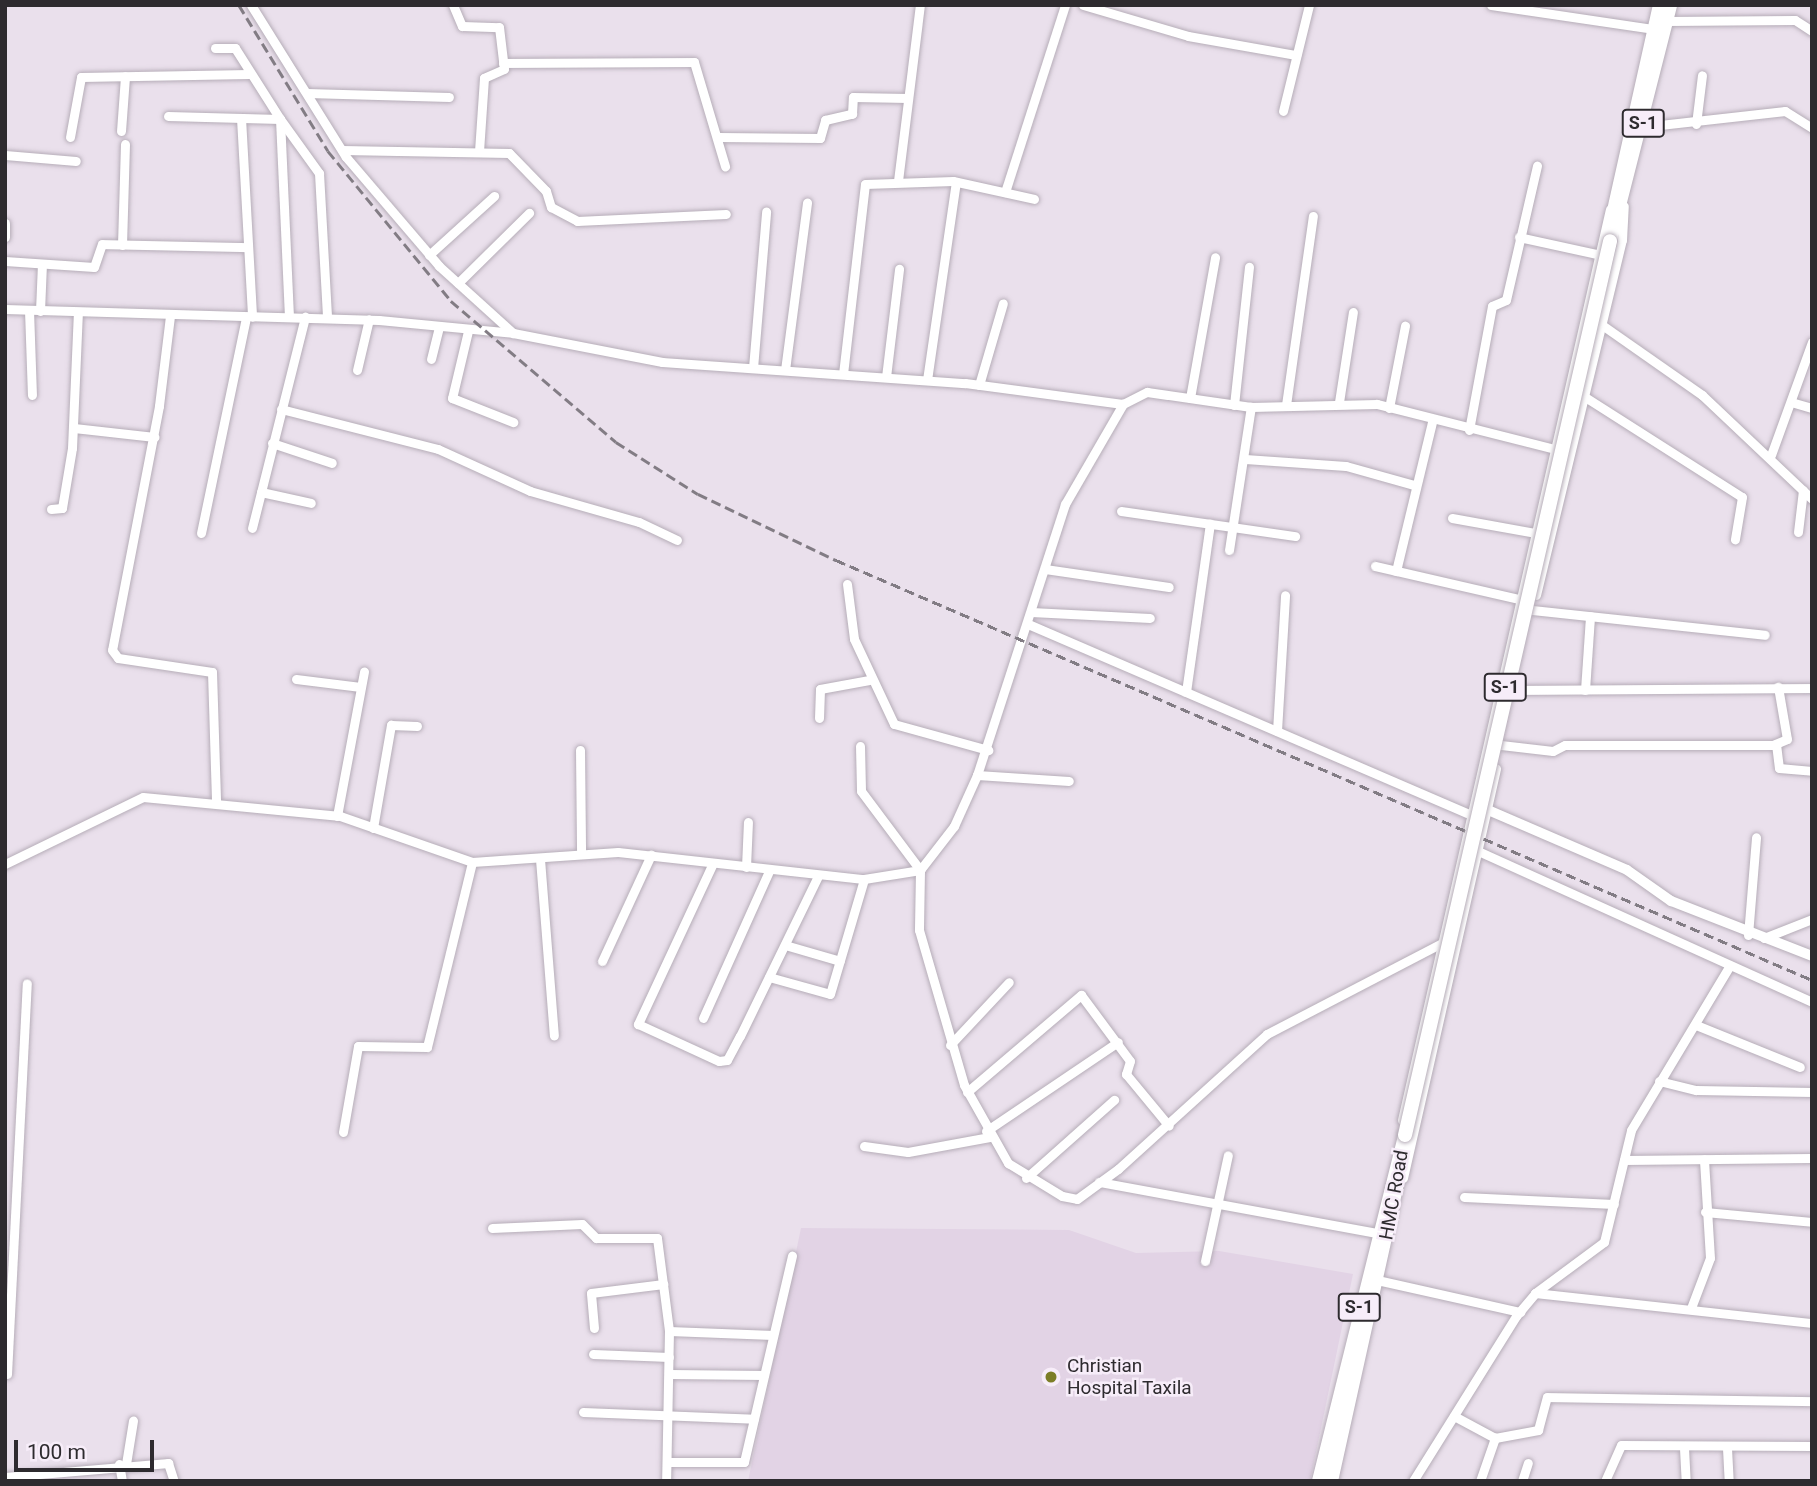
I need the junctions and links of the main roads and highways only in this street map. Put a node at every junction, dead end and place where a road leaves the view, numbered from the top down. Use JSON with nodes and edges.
{"nodes":[{"id":1,"x":1660,"y":5,"type":"edge"},
{"id":2,"x":1670,"y":5,"type":"edge"},
{"id":3,"x":1620,"y":194,"type":"junction"},
{"id":4,"x":1389,"y":1205,"type":"junction"},
{"id":5,"x":1319,"y":1481,"type":"edge"},
{"id":6,"x":1331,"y":1481,"type":"edge"}],
"edges":[{"from":1,"to":3,"type":"main road","number":"S-1"},
{"from":2,"to":3,"type":"main road","number":"S-1"},
{"from":3,"to":4,"type":"main road","name":"HMC Road","number":"S-1","bridge":true},
{"from":4,"to":5,"type":"main road","name":"HMC Road","number":"S-1"},
{"from":4,"to":6,"type":"main road","name":"HMC Road","number":"S-1"}]}
